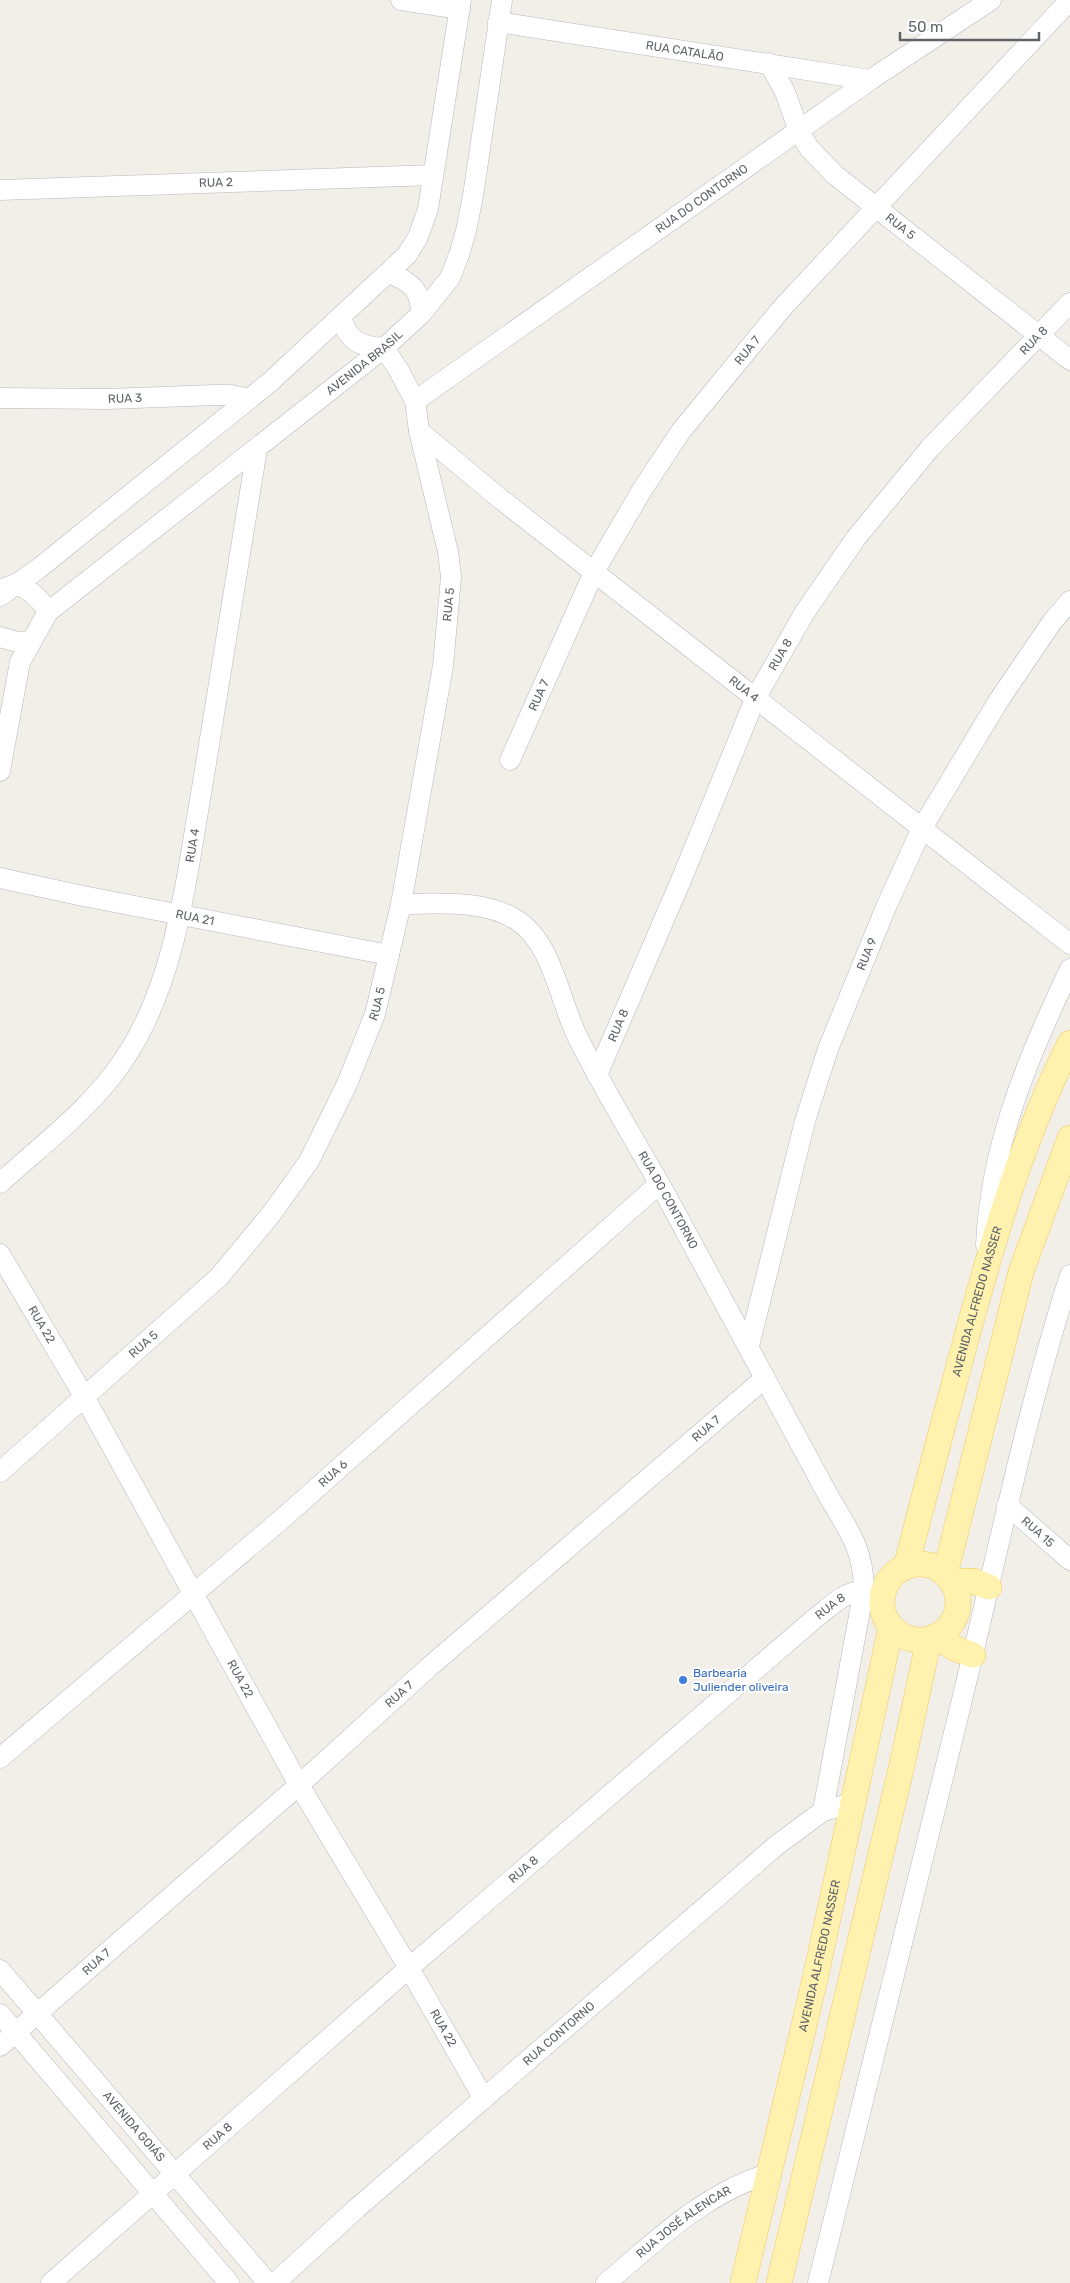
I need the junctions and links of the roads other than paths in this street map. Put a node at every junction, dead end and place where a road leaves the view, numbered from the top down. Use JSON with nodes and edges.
{"nodes":[{"id":1,"x":401,"y":0,"type":"edge"},
{"id":2,"x":502,"y":0,"type":"edge"},
{"id":3,"x":990,"y":0,"type":"edge"},
{"id":4,"x":1070,"y":0,"type":"edge"},
{"id":5,"x":461,"y":5,"type":"edge"},
{"id":6,"x":498,"y":22,"type":"junction"},
{"id":7,"x":769,"y":63,"type":"junction"},
{"id":8,"x":870,"y":80,"type":"junction"},
{"id":9,"x":799,"y":132,"type":"junction"},
{"id":10,"x":433,"y":175,"type":"junction"},
{"id":11,"x":0,"y":190,"type":"edge"},
{"id":12,"x":877,"y":207,"type":"junction"},
{"id":13,"x":390,"y":273,"type":"junction"},
{"id":14,"x":1070,"y":303,"type":"edge"},
{"id":15,"x":422,"y":314,"type":"junction"},
{"id":16,"x":341,"y":318,"type":"junction"},
{"id":17,"x":1039,"y":336,"type":"junction"},
{"id":18,"x":384,"y":348,"type":"junction"},
{"id":19,"x":1070,"y":360,"type":"edge"},
{"id":20,"x":0,"y":398,"type":"edge"},
{"id":21,"x":249,"y":399,"type":"junction"},
{"id":22,"x":415,"y":401,"type":"junction"},
{"id":23,"x":419,"y":431,"type":"junction"},
{"id":24,"x":257,"y":449,"type":"junction"},
{"id":25,"x":594,"y":572,"type":"junction"},
{"id":26,"x":5,"y":590,"type":"edge"},
{"id":27,"x":1070,"y":601,"type":"edge"},
{"id":28,"x":48,"y":612,"type":"junction"},
{"id":29,"x":0,"y":637,"type":"edge"},
{"id":30,"x":30,"y":640,"type":"junction"},
{"id":31,"x":755,"y":699,"type":"junction"},
{"id":32,"x":510,"y":760,"type":"dead end"},
{"id":33,"x":0,"y":771,"type":"edge"},
{"id":34,"x":922,"y":828,"type":"junction"},
{"id":35,"x":0,"y":878,"type":"edge"},
{"id":36,"x":401,"y":904,"type":"junction"},
{"id":37,"x":180,"y":914,"type":"junction"},
{"id":38,"x":1070,"y":944,"type":"edge"},
{"id":39,"x":389,"y":955,"type":"junction"},
{"id":40,"x":1070,"y":969,"type":"edge"},
{"id":41,"x":1070,"y":1043,"type":"edge"},
{"id":42,"x":597,"y":1075,"type":"junction"},
{"id":43,"x":1070,"y":1138,"type":"edge"},
{"id":44,"x":0,"y":1183,"type":"edge"},
{"id":45,"x":660,"y":1184,"type":"junction"},
{"id":46,"x":0,"y":1254,"type":"edge"},
{"id":47,"x":986,"y":1267,"type":"junction"},
{"id":48,"x":1070,"y":1275,"type":"edge"},
{"id":49,"x":749,"y":1346,"type":"junction"},
{"id":50,"x":765,"y":1378,"type":"junction"},
{"id":51,"x":85,"y":1398,"type":"junction"},
{"id":52,"x":0,"y":1472,"type":"edge"},
{"id":53,"x":1007,"y":1505,"type":"junction"},
{"id":54,"x":1070,"y":1560,"type":"edge"},
{"id":55,"x":906,"y":1567,"type":"junction"},
{"id":56,"x":948,"y":1577,"type":"junction"},
{"id":57,"x":989,"y":1587,"type":"junction"},
{"id":58,"x":874,"y":1591,"type":"junction"},
{"id":59,"x":194,"y":1594,"type":"junction"},
{"id":60,"x":891,"y":1627,"type":"junction"},
{"id":61,"x":932,"y":1638,"type":"junction"},
{"id":62,"x":973,"y":1655,"type":"junction"},
{"id":63,"x":0,"y":1758,"type":"edge"},
{"id":64,"x":298,"y":1785,"type":"junction"},
{"id":65,"x":853,"y":1803,"type":"junction"},
{"id":66,"x":823,"y":1811,"type":"junction"},
{"id":67,"x":409,"y":1968,"type":"junction"},
{"id":68,"x":0,"y":1970,"type":"edge"},
{"id":69,"x":38,"y":2012,"type":"junction"},
{"id":70,"x":0,"y":2014,"type":"edge"},
{"id":71,"x":16,"y":2032,"type":"junction"},
{"id":72,"x":0,"y":2046,"type":"edge"},
{"id":73,"x":484,"y":2099,"type":"junction"},
{"id":74,"x":175,"y":2174,"type":"junction"},
{"id":75,"x":767,"y":2174,"type":"junction"},
{"id":76,"x":154,"y":2193,"type":"junction"},
{"id":77,"x":51,"y":2283,"type":"edge"},
{"id":78,"x":229,"y":2283,"type":"edge"},
{"id":79,"x":268,"y":2283,"type":"edge"},
{"id":80,"x":275,"y":2283,"type":"edge"},
{"id":81,"x":606,"y":2283,"type":"edge"},
{"id":82,"x":743,"y":2283,"type":"edge"},
{"id":83,"x":779,"y":2283,"type":"edge"},
{"id":84,"x":818,"y":2283,"type":"edge"}],
"edges":[{"from":1,"to":5,"type":"street"},
{"from":2,"to":6,"type":"street","name":"AVENIDA BRASIL"},
{"from":3,"to":8,"type":"street","name":"RUA DO CONTORNO"},
{"from":4,"to":12,"type":"street","name":"RUA 7"},
{"from":5,"to":10,"type":"street"},
{"from":6,"to":7,"type":"street","name":"RUA CATALÃO"},
{"from":6,"to":15,"type":"street","name":"AVENIDA BRASIL"},
{"from":7,"to":8,"type":"street","name":"RUA CATALÃO"},
{"from":7,"to":9,"type":"street","name":"RUA 5"},
{"from":8,"to":9,"type":"street","name":"RUA DO CONTORNO"},
{"from":9,"to":12,"type":"street","name":"RUA 5"},
{"from":9,"to":22,"type":"street","name":"RUA DO CONTORNO"},
{"from":10,"to":11,"type":"street","name":"RUA 2"},
{"from":10,"to":13,"type":"street"},
{"from":12,"to":17,"type":"street","name":"RUA 5"},
{"from":12,"to":25,"type":"street","name":"RUA 7"},
{"from":13,"to":15,"type":"street"},
{"from":13,"to":16,"type":"street"},
{"from":14,"to":17,"type":"street","name":"RUA 8"},
{"from":15,"to":18,"type":"street","name":"AVENIDA BRASIL"},
{"from":16,"to":18,"type":"street"},
{"from":16,"to":21,"type":"street"},
{"from":17,"to":19,"type":"street","name":"RUA 5"},
{"from":17,"to":31,"type":"street","name":"RUA 8"},
{"from":18,"to":22,"type":"street"},
{"from":18,"to":24,"type":"street","name":"AVENIDA BRASIL"},
{"from":20,"to":21,"type":"street","name":"RUA 3"},
{"from":21,"to":26,"type":"street"},
{"from":22,"to":23,"type":"street","name":"RUA 5"},
{"from":23,"to":25,"type":"street","name":"RUA 4"},
{"from":23,"to":36,"type":"street","name":"RUA 5"},
{"from":24,"to":28,"type":"street","name":"AVENIDA BRASIL"},
{"from":24,"to":37,"type":"street","name":"RUA 4"},
{"from":25,"to":31,"type":"street","name":"RUA 4"},
{"from":25,"to":32,"type":"street","name":"RUA 7"},
{"from":26,"to":28,"type":"street"},
{"from":27,"to":34,"type":"street","name":"RUA 9"},
{"from":28,"to":30,"type":"street","name":"AVENIDA BRASIL"},
{"from":29,"to":30,"type":"street"},
{"from":30,"to":33,"type":"street","name":"AVENIDA BRASIL"},
{"from":31,"to":34,"type":"street","name":"RUA 4"},
{"from":31,"to":42,"type":"street","name":"RUA 8"},
{"from":34,"to":38,"type":"street","name":"RUA 4"},
{"from":34,"to":49,"type":"street","name":"RUA 9"},
{"from":35,"to":37,"type":"street","name":"RUA 21"},
{"from":36,"to":39,"type":"street","name":"RUA 5"},
{"from":36,"to":42,"type":"street","name":"RUA DO CONTORNO"},
{"from":37,"to":39,"type":"street","name":"RUA 21"},
{"from":37,"to":44,"type":"street","name":"RUA 4"},
{"from":39,"to":51,"type":"street","name":"RUA 5"},
{"from":40,"to":47,"type":"street"},
{"from":41,"to":47,"type":"main road","name":"AVENIDA ALFREDO NASSER"},
{"from":42,"to":45,"type":"street","name":"RUA DO CONTORNO"},
{"from":43,"to":56,"type":"main road"},
{"from":45,"to":49,"type":"street","name":"RUA DO CONTORNO"},
{"from":45,"to":59,"type":"street","name":"RUA 6"},
{"from":46,"to":51,"type":"street","name":"RUA 22"},
{"from":47,"to":55,"type":"main road","name":"AVENIDA ALFREDO NASSER"},
{"from":48,"to":53,"type":"street"},
{"from":49,"to":50,"type":"street","name":"RUA DO CONTORNO"},
{"from":50,"to":58,"type":"street","name":"RUA DO CONTORNO"},
{"from":50,"to":64,"type":"street","name":"RUA 7"},
{"from":51,"to":52,"type":"street","name":"RUA 5"},
{"from":51,"to":59,"type":"street","name":"RUA 22"},
{"from":53,"to":54,"type":"street","name":"RUA 15"},
{"from":53,"to":57,"type":"street"},
{"from":55,"to":56,"type":"main road"},
{"from":55,"to":58,"type":"main road"},
{"from":56,"to":57,"type":"main road"},
{"from":56,"to":61,"type":"main road"},
{"from":57,"to":62,"type":"street"},
{"from":58,"to":60,"type":"main road"},
{"from":58,"to":66,"type":"street","name":"RUA DO CONTORNO"},
{"from":58,"to":67,"type":"street","name":"RUA 8"},
{"from":59,"to":63,"type":"street","name":"RUA 6"},
{"from":59,"to":64,"type":"street","name":"RUA 22"},
{"from":60,"to":61,"type":"main road"},
{"from":60,"to":65,"type":"main road","name":"AVENIDA ALFREDO NASSER"},
{"from":61,"to":62,"type":"main road"},
{"from":61,"to":83,"type":"main road"},
{"from":62,"to":84,"type":"street"},
{"from":64,"to":67,"type":"street","name":"RUA 22"},
{"from":64,"to":69,"type":"street","name":"RUA 7"},
{"from":65,"to":66,"type":"street","name":"RUA CONTORNO"},
{"from":65,"to":75,"type":"main road","name":"AVENIDA ALFREDO NASSER"},
{"from":66,"to":73,"type":"street","name":"RUA CONTORNO"},
{"from":67,"to":73,"type":"street","name":"RUA 22"},
{"from":67,"to":74,"type":"street","name":"RUA 8"},
{"from":68,"to":69,"type":"street","name":"AVENIDA GOIÁS"},
{"from":69,"to":71,"type":"street","name":"RUA 7"},
{"from":69,"to":74,"type":"street","name":"AVENIDA GOIÁS"},
{"from":70,"to":71,"type":"street"},
{"from":71,"to":72,"type":"street"},
{"from":71,"to":76,"type":"street"},
{"from":73,"to":80,"type":"street","name":"RUA CONTORNO"},
{"from":74,"to":76,"type":"street","name":"RUA 8"},
{"from":74,"to":79,"type":"street","name":"AVENIDA GOIÁS"},
{"from":75,"to":81,"type":"street","name":"RUA JOSÉ ALENCAR"},
{"from":75,"to":82,"type":"main road","name":"AVENIDA ALFREDO NASSER"},
{"from":76,"to":77,"type":"street"},
{"from":76,"to":78,"type":"street"}]}
